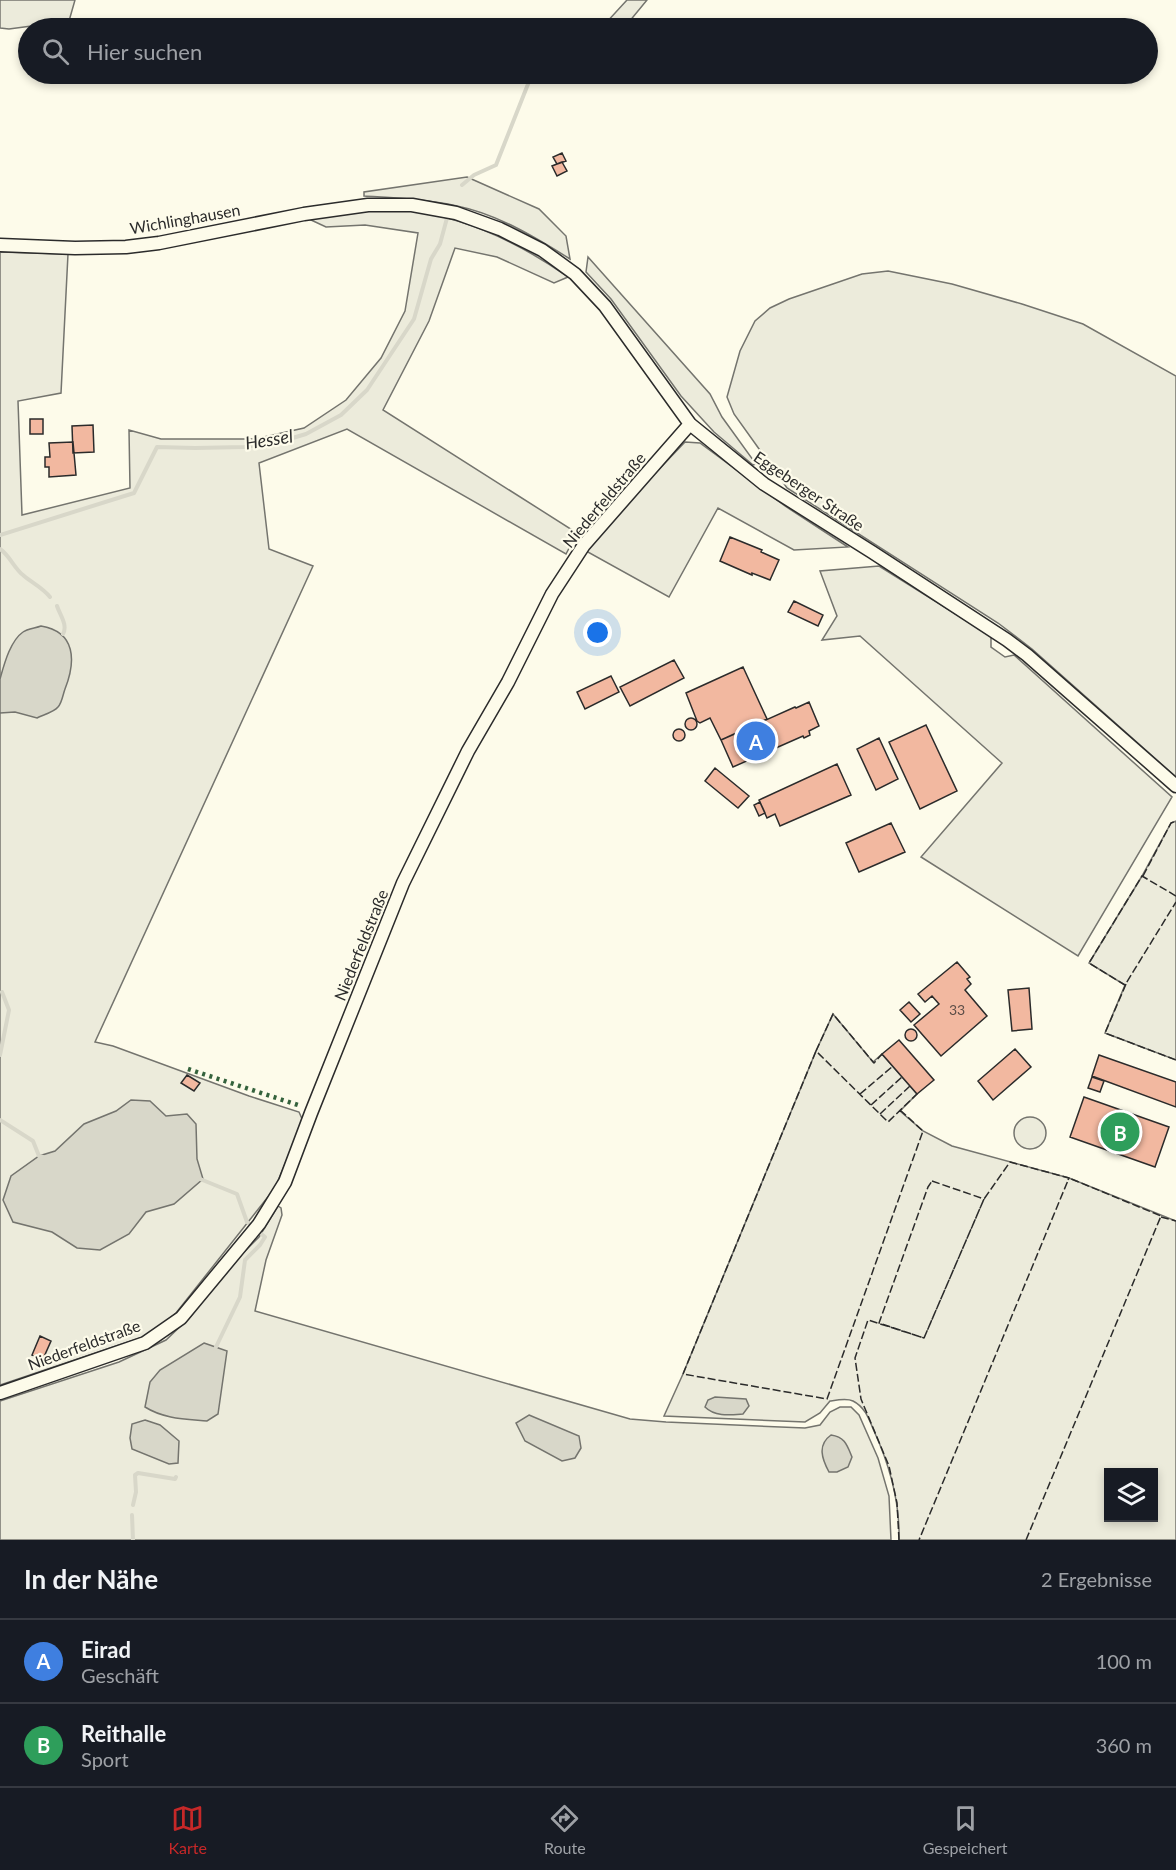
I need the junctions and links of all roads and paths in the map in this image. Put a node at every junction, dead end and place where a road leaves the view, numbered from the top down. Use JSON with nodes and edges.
{"nodes":[{"id":1,"x":304,"y":214,"type":"joint"},
{"id":2,"x":0,"y":245,"type":"edge"},
{"id":3,"x":690,"y":424,"type":"junction"},
{"id":4,"x":1176,"y":786,"type":"edge"},
{"id":5,"x":0,"y":1393,"type":"edge"}],
"edges":[{"from":1,"to":2,"type":"street","name":"Wichlinghausen"},
{"from":1,"to":3,"type":"street","name":"Eggeberger Straße"},
{"from":3,"to":4,"type":"street","name":"Eggeberger Straße"},
{"from":3,"to":5,"type":"street","name":"Niederfeldstraße"}]}
